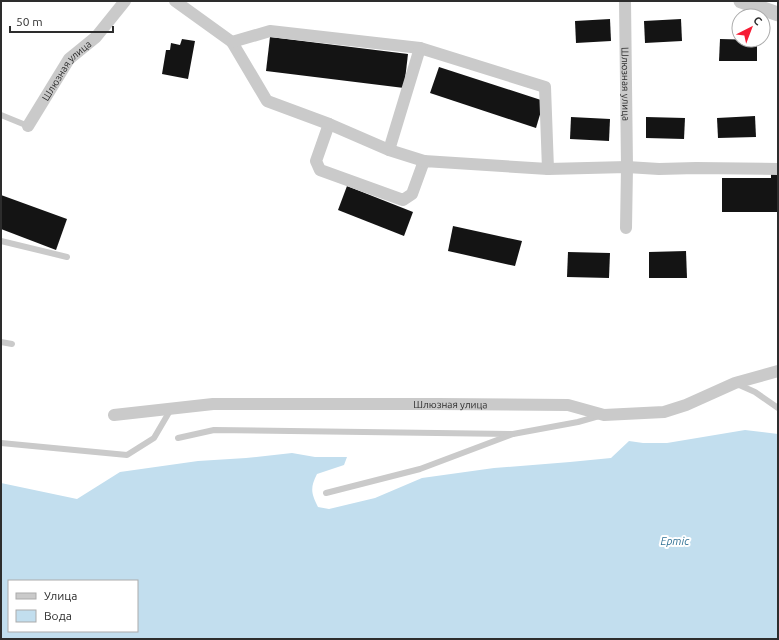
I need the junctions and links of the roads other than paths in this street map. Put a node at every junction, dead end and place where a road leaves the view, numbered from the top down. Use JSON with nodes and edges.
{"nodes":[{"id":1,"x":125,"y":1,"type":"edge"},
{"id":2,"x":176,"y":1,"type":"edge"},
{"id":3,"x":625,"y":1,"type":"edge"},
{"id":4,"x":741,"y":1,"type":"edge"},
{"id":5,"x":778,"y":14,"type":"edge"},
{"id":6,"x":232,"y":42,"type":"junction"},
{"id":7,"x":420,"y":48,"type":"junction"},
{"id":8,"x":1,"y":115,"type":"edge"},
{"id":9,"x":329,"y":124,"type":"junction"},
{"id":10,"x":28,"y":126,"type":"joint"},
{"id":11,"x":389,"y":150,"type":"junction"},
{"id":12,"x":424,"y":161,"type":"junction"},
{"id":13,"x":627,"y":167,"type":"junction"},
{"id":14,"x":548,"y":169,"type":"junction"},
{"id":15,"x":778,"y":169,"type":"edge"},
{"id":16,"x":626,"y":228,"type":"dead end"},
{"id":17,"x":1,"y":242,"type":"edge"},
{"id":18,"x":68,"y":257,"type":"dead end"},
{"id":19,"x":1,"y":342,"type":"edge"},
{"id":20,"x":12,"y":344,"type":"dead end"},
{"id":21,"x":778,"y":371,"type":"edge"},
{"id":22,"x":735,"y":383,"type":"junction"},
{"id":23,"x":171,"y":408,"type":"junction"},
{"id":24,"x":778,"y":408,"type":"edge"},
{"id":25,"x":114,"y":415,"type":"dead end"},
{"id":26,"x":604,"y":415,"type":"junction"},
{"id":27,"x":513,"y":434,"type":"junction"},
{"id":28,"x":178,"y":438,"type":"dead end"},
{"id":29,"x":1,"y":443,"type":"edge"},
{"id":30,"x":326,"y":493,"type":"dead end"}],
"edges":[{"from":1,"to":10,"type":"street","name":"Шлюзная улица"},
{"from":2,"to":6,"type":"street"},
{"from":3,"to":13,"type":"street","name":"Шлюзная улица"},
{"from":4,"to":5,"type":"street"},
{"from":6,"to":7,"type":"street"},
{"from":6,"to":9,"type":"street"},
{"from":7,"to":11,"type":"street"},
{"from":7,"to":14,"type":"street"},
{"from":8,"to":10,"type":"lane"},
{"from":9,"to":11,"type":"street"},
{"from":9,"to":12,"type":"street"},
{"from":11,"to":12,"type":"street"},
{"from":12,"to":14,"type":"street"},
{"from":13,"to":14,"type":"street"},
{"from":13,"to":15,"type":"street"},
{"from":13,"to":16,"type":"street","name":"Шлюзная улица"},
{"from":17,"to":18,"type":"lane"},
{"from":19,"to":20,"type":"lane"},
{"from":21,"to":22,"type":"street","name":"Шлюзная улица"},
{"from":22,"to":24,"type":"lane"},
{"from":22,"to":26,"type":"street","name":"Шлюзная улица"},
{"from":23,"to":25,"type":"street","name":"Шлюзная улица"},
{"from":23,"to":26,"type":"street","name":"Шлюзная улица"},
{"from":23,"to":29,"type":"lane"},
{"from":26,"to":27,"type":"lane"},
{"from":27,"to":28,"type":"lane"},
{"from":27,"to":30,"type":"lane"}]}
